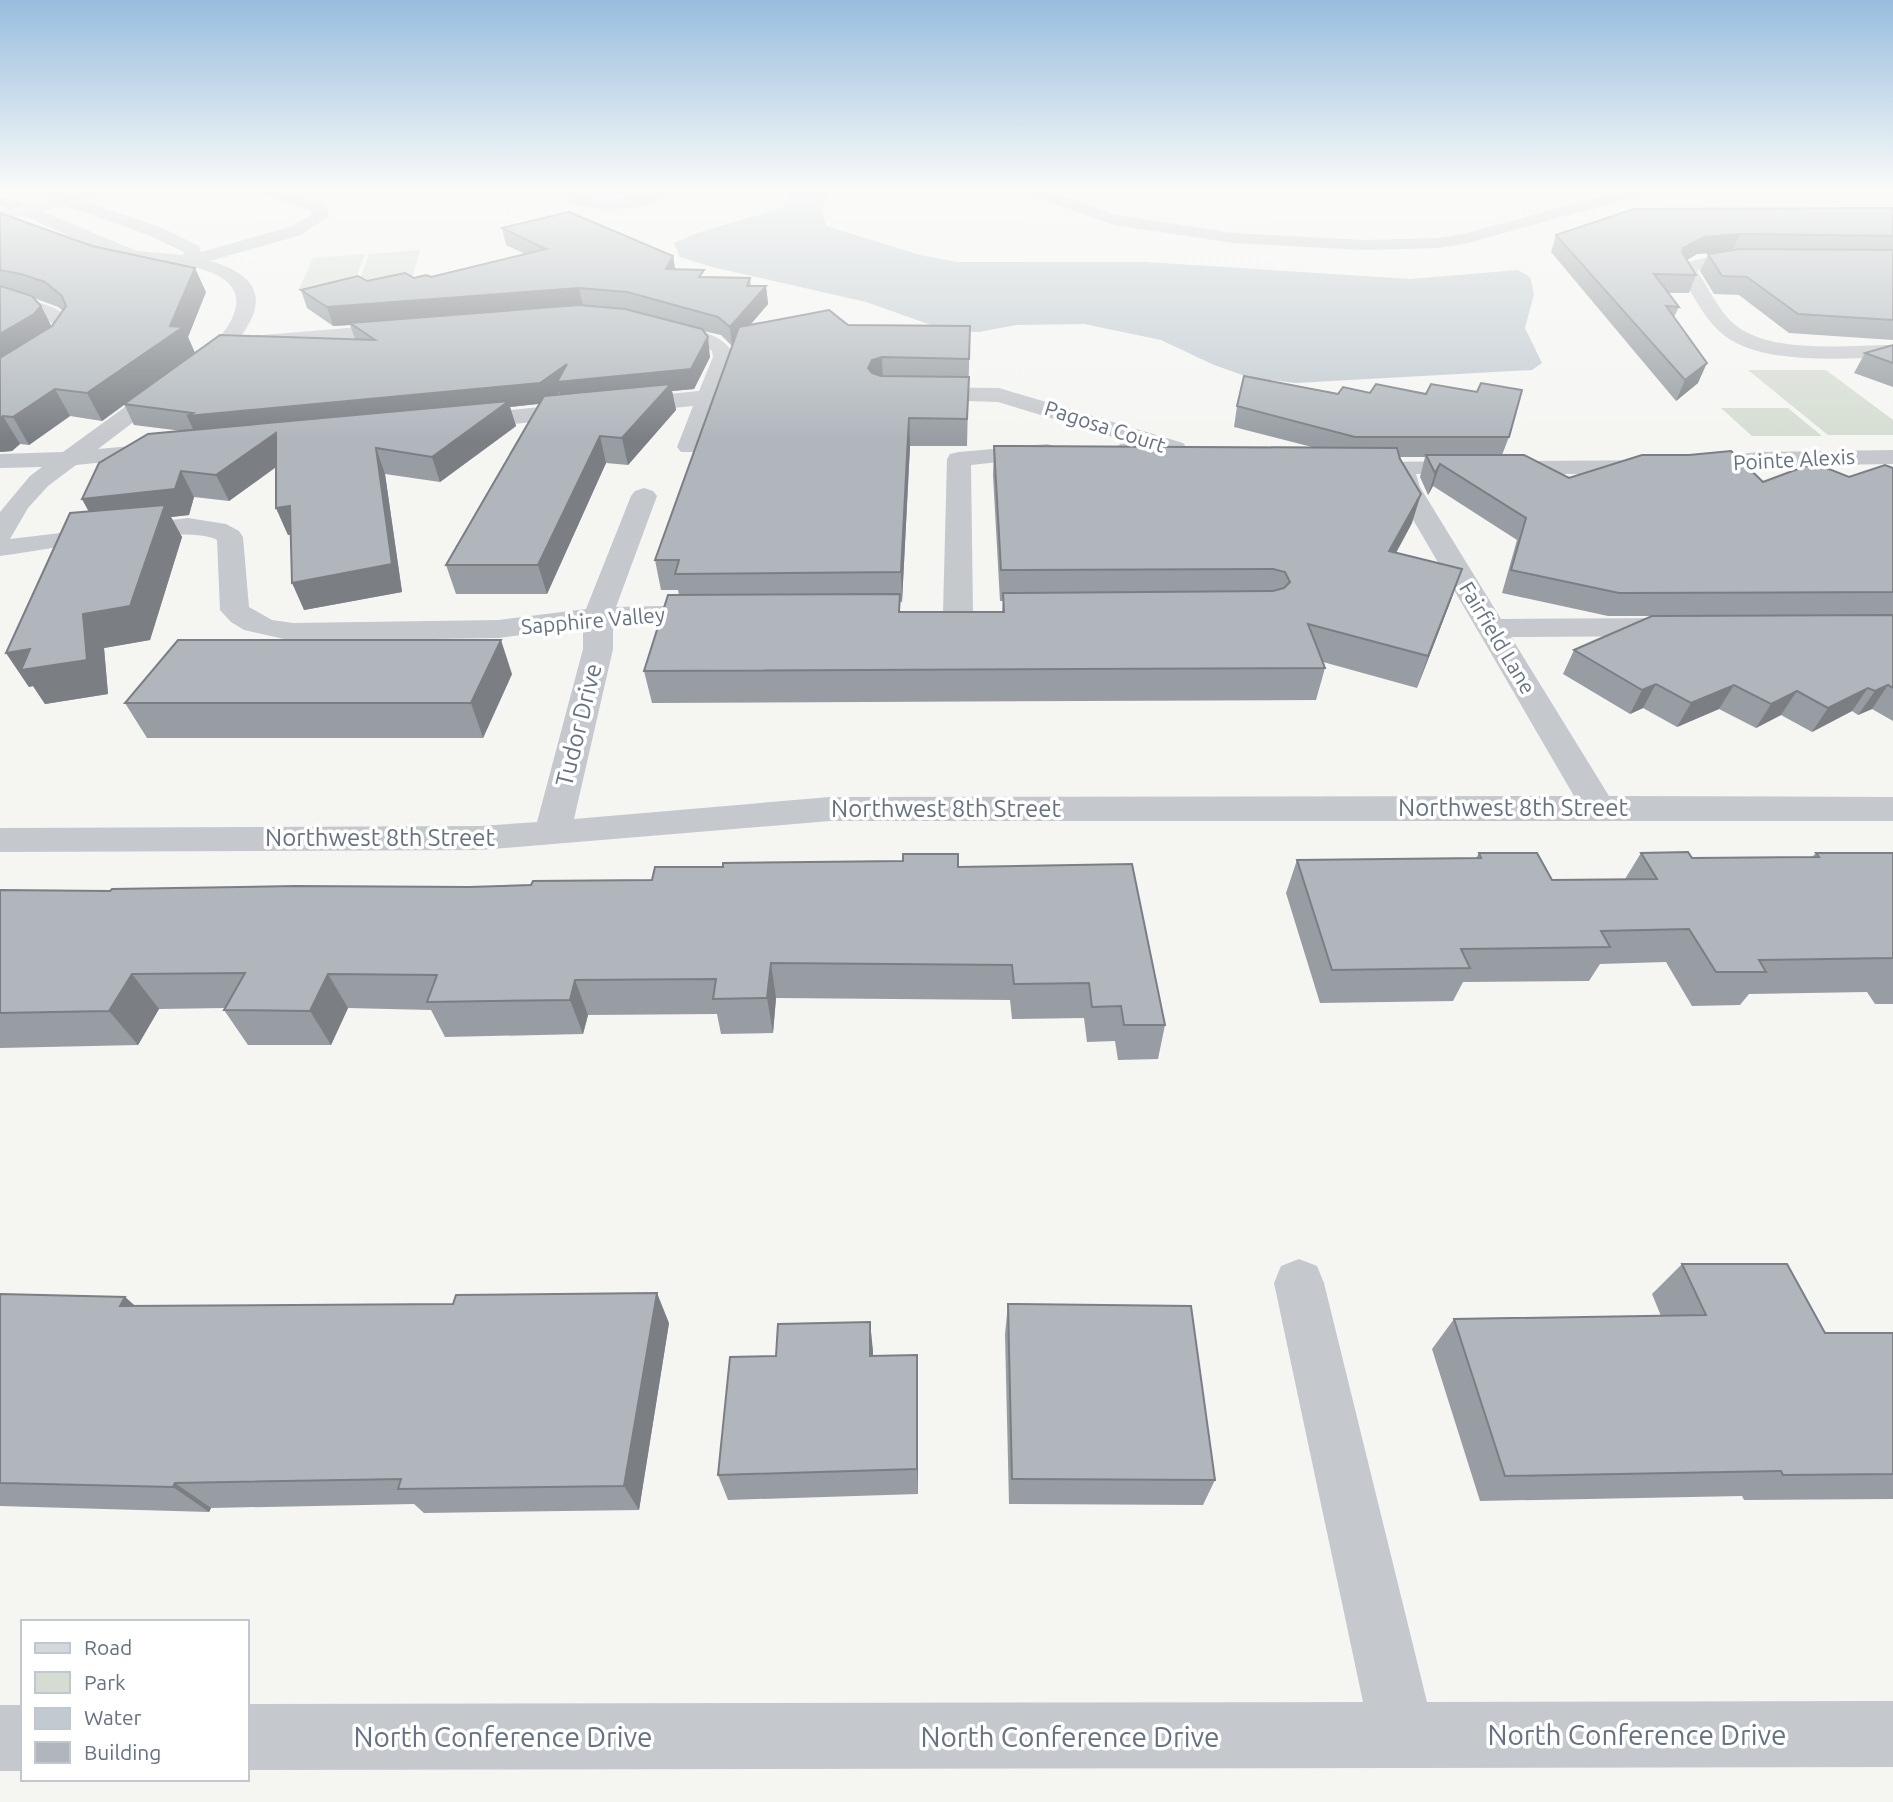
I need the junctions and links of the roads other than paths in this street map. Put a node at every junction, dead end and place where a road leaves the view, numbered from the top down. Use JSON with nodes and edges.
{"nodes":[{"id":1,"x":222,"y":273,"type":"edge"},
{"id":2,"x":1689,"y":273,"type":"edge"},
{"id":3,"x":0,"y":299,"type":"edge"},
{"id":4,"x":642,"y":322,"type":"edge"},
{"id":5,"x":431,"y":327,"type":"edge"},
{"id":6,"x":224,"y":344,"type":"junction"},
{"id":7,"x":1893,"y":351,"type":"edge"},
{"id":8,"x":0,"y":382,"type":"edge"},
{"id":9,"x":896,"y":394,"type":"edge"},
{"id":10,"x":708,"y":396,"type":"junction"},
{"id":11,"x":1017,"y":400,"type":"junction"},
{"id":12,"x":439,"y":424,"type":"edge"},
{"id":13,"x":689,"y":447,"type":"dead end"},
{"id":14,"x":184,"y":448,"type":"edge"},
{"id":15,"x":1106,"y":450,"type":"edge"},
{"id":16,"x":1065,"y":451,"type":"edge"},
{"id":17,"x":1023,"y":452,"type":"junction"},
{"id":18,"x":1893,"y":457,"type":"edge"},
{"id":19,"x":66,"y":459,"type":"junction"},
{"id":20,"x":0,"y":461,"type":"edge"},
{"id":21,"x":1326,"y":467,"type":"edge"},
{"id":22,"x":1401,"y":467,"type":"junction"},
{"id":23,"x":644,"y":496,"type":"dead end"},
{"id":24,"x":0,"y":534,"type":"edge"},
{"id":25,"x":0,"y":548,"type":"edge"},
{"id":26,"x":958,"y":613,"type":"edge"},
{"id":27,"x":740,"y":614,"type":"edge"},
{"id":28,"x":598,"y":616,"type":"junction"},
{"id":29,"x":1699,"y":627,"type":"edge"},
{"id":30,"x":1491,"y":628,"type":"junction"},
{"id":31,"x":1598,"y":807,"type":"junction"},
{"id":32,"x":1893,"y":809,"type":"edge"},
{"id":33,"x":552,"y":834,"type":"junction"},
{"id":34,"x":0,"y":840,"type":"edge"},
{"id":35,"x":1299,"y":1283,"type":"dead end"},
{"id":36,"x":1893,"y":1734,"type":"edge"},
{"id":37,"x":1403,"y":1736,"type":"junction"},
{"id":38,"x":248,"y":1737,"type":"edge"},
{"id":39,"x":0,"y":1738,"type":"edge"},
{"id":40,"x":21,"y":1738,"type":"edge"}],
"edges":[{"from":1,"to":6,"type":"street"},
{"from":2,"to":7,"type":"street"},
{"from":3,"to":8,"type":"street"},
{"from":4,"to":10,"type":"street"},
{"from":5,"to":6,"type":"street"},
{"from":6,"to":19,"type":"street"},
{"from":9,"to":11,"type":"street","name":"Pagosa Court"},
{"from":10,"to":12,"type":"street"},
{"from":10,"to":13,"type":"street"},
{"from":11,"to":15,"type":"street","name":"Pagosa Court"},
{"from":11,"to":17,"type":"street","name":"Pagosa Court"},
{"from":14,"to":19,"type":"street"},
{"from":16,"to":17,"type":"street","name":"Pagosa Court"},
{"from":17,"to":26,"type":"street","name":"Pagosa Court"},
{"from":18,"to":22,"type":"street","name":"Pointe Alexis"},
{"from":19,"to":20,"type":"street"},
{"from":19,"to":24,"type":"street"},
{"from":21,"to":22,"type":"street","name":"Pointe Alexis"},
{"from":22,"to":30,"type":"street","name":"Fairfield Lane"},
{"from":23,"to":28,"type":"street","name":"Tudor Drive"},
{"from":25,"to":28,"type":"street","name":"Sapphire Valley"},
{"from":27,"to":28,"type":"street","name":"Sapphire Valley"},
{"from":28,"to":33,"type":"street","name":"Tudor Drive"},
{"from":29,"to":30,"type":"street"},
{"from":30,"to":31,"type":"street","name":"Fairfield Lane"},
{"from":31,"to":32,"type":"street","name":"Northwest 8th Street"},
{"from":31,"to":33,"type":"street","name":"Northwest 8th Street"},
{"from":33,"to":34,"type":"street","name":"Northwest 8th Street"},
{"from":35,"to":37,"type":"street"},
{"from":36,"to":37,"type":"street","name":"North Conference Drive"},
{"from":37,"to":38,"type":"street","name":"North Conference Drive"},
{"from":39,"to":40,"type":"street"}]}
